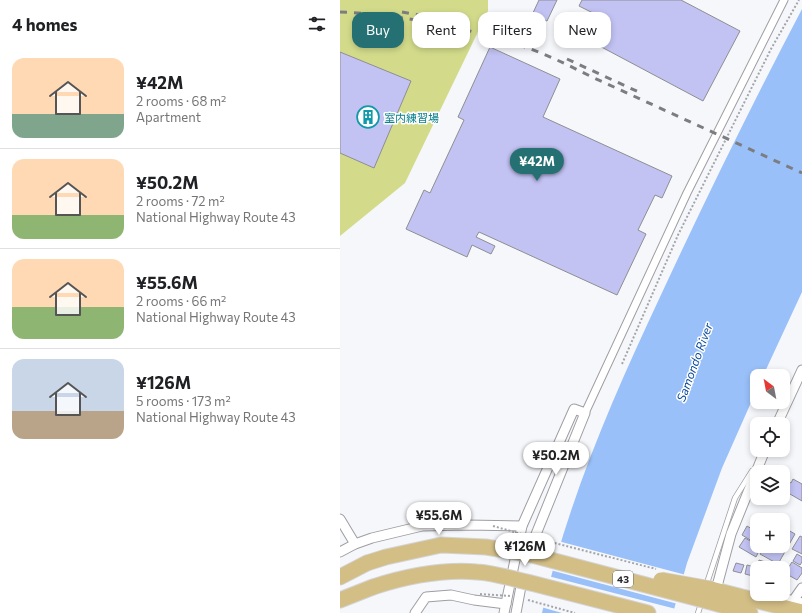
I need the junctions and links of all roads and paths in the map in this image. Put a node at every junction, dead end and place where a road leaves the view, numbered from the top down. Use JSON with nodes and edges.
{"nodes":[{"id":1,"x":784,"y":0,"type":"edge"},
{"id":2,"x":799,"y":0,"type":"edge"},
{"id":3,"x":622,"y":364,"type":"dead end"},
{"id":4,"x":802,"y":370,"type":"edge"},
{"id":5,"x":585,"y":413,"type":"junction"},
{"id":6,"x":780,"y":417,"type":"edge"},
{"id":7,"x":761,"y":457,"type":"edge"},
{"id":8,"x":762,"y":457,"type":"edge"},
{"id":9,"x":340,"y":520,"type":"edge"},
{"id":10,"x":493,"y":526,"type":"junction"},
{"id":11,"x":524,"y":531,"type":"junction"},
{"id":12,"x":543,"y":540,"type":"dead end"},
{"id":13,"x":355,"y":544,"type":"junction"},
{"id":14,"x":340,"y":552,"type":"edge"},
{"id":15,"x":528,"y":554,"type":"junction"},
{"id":16,"x":659,"y":570,"type":"dead end"},
{"id":17,"x":340,"y":577,"type":"edge"},
{"id":18,"x":522,"y":581,"type":"junction"},
{"id":19,"x":802,"y":588,"type":"edge"},
{"id":20,"x":480,"y":594,"type":"dead end"},
{"id":21,"x":708,"y":598,"type":"edge"},
{"id":22,"x":340,"y":600,"type":"edge"},
{"id":23,"x":526,"y":600,"type":"dead end"},
{"id":24,"x":783,"y":601,"type":"edge"},
{"id":25,"x":507,"y":604,"type":"edge"},
{"id":26,"x":796,"y":606,"type":"edge"},
{"id":27,"x":415,"y":613,"type":"edge"},
{"id":28,"x":516,"y":613,"type":"edge"},
{"id":29,"x":575,"y":613,"type":"edge"},
{"id":30,"x":648,"y":613,"type":"edge"},
{"id":31,"x":750,"y":613,"type":"edge"}],
"edges":[{"from":1,"to":5,"type":"street"},
{"from":2,"to":3,"type":"path"},
{"from":4,"to":6,"type":"street"},
{"from":5,"to":11,"type":"street"},
{"from":5,"to":15,"type":"street"},
{"from":7,"to":21,"type":"lane"},
{"from":8,"to":21,"type":"street"},
{"from":9,"to":13,"type":"street"},
{"from":10,"to":11,"type":"street"},
{"from":10,"to":11,"type":"path","bridge":true},
{"from":10,"to":13,"type":"street"},
{"from":11,"to":25,"type":"street"},
{"from":12,"to":16,"type":"path","bridge":true},
{"from":13,"to":14,"type":"street"},
{"from":15,"to":17,"type":"highway","bridge":true},
{"from":15,"to":21,"type":"highway","bridge":true},
{"from":18,"to":22,"type":"highway","number":"43","bridge":true},
{"from":18,"to":28,"type":"street"},
{"from":18,"to":30,"type":"highway","number":"43","bridge":true},
{"from":19,"to":26,"type":"street"},
{"from":20,"to":25,"type":"path","bridge":true},
{"from":21,"to":26,"type":"highway"},
{"from":21,"to":31,"type":"highway"},
{"from":23,"to":29,"type":"path"},
{"from":24,"to":26,"type":"street"},
{"from":25,"to":27,"type":"street"}]}
